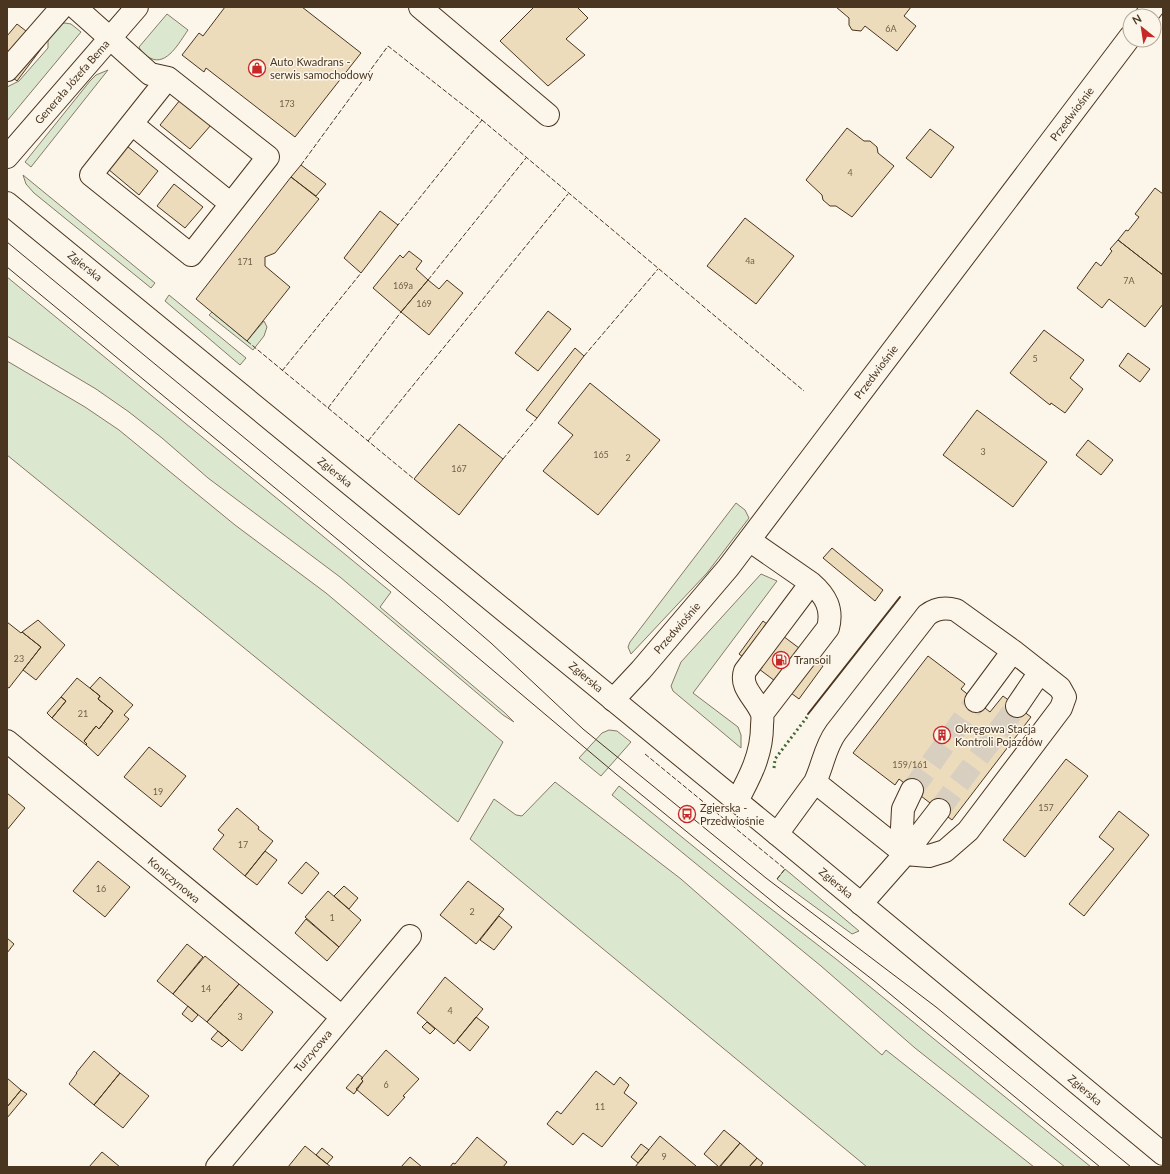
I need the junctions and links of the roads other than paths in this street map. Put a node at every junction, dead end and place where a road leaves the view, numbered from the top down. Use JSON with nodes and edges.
{"nodes":[{"id":1,"x":62,"y":7,"type":"edge"},
{"id":2,"x":75,"y":7,"type":"edge"},
{"id":3,"x":137,"y":7,"type":"edge"},
{"id":4,"x":420,"y":7,"type":"edge"},
{"id":5,"x":110,"y":38,"type":"junction"},
{"id":6,"x":1122,"y":48,"type":"edge"},
{"id":7,"x":7,"y":70,"type":"edge"},
{"id":8,"x":168,"y":78,"type":"junction"},
{"id":9,"x":548,"y":115,"type":"dead end"},
{"id":10,"x":132,"y":124,"type":"junction"},
{"id":11,"x":7,"y":157,"type":"edge"},
{"id":12,"x":7,"y":202,"type":"edge"},
{"id":13,"x":231,"y":204,"type":"junction"},
{"id":14,"x":749,"y":540,"type":"junction"},
{"id":15,"x":811,"y":583,"type":"junction"},
{"id":16,"x":1013,"y":651,"type":"junction"},
{"id":17,"x":1040,"y":672,"type":"junction"},
{"id":18,"x":613,"y":700,"type":"junction"},
{"id":19,"x":976,"y":701,"type":"tunnel mouth"},
{"id":20,"x":1016,"y":706,"type":"tunnel mouth"},
{"id":21,"x":762,"y":714,"type":"junction"},
{"id":22,"x":7,"y":741,"type":"edge"},
{"id":23,"x":815,"y":782,"type":"junction"},
{"id":24,"x":912,"y":790,"type":"tunnel mouth"},
{"id":25,"x":737,"y":801,"type":"junction"},
{"id":26,"x":939,"y":810,"type":"tunnel mouth"},
{"id":27,"x":777,"y":834,"type":"junction"},
{"id":28,"x":904,"y":854,"type":"junction"},
{"id":29,"x":861,"y":904,"type":"junction"},
{"id":30,"x":410,"y":936,"type":"dead end"},
{"id":31,"x":342,"y":1017,"type":"junction"},
{"id":32,"x":1163,"y":1154,"type":"edge"},
{"id":33,"x":217,"y":1167,"type":"edge"}],
"edges":[{"from":1,"to":7,"type":"street"},
{"from":2,"to":5,"type":"street"},
{"from":3,"to":5,"type":"street","name":"Generała Józefa Bema"},
{"from":4,"to":9,"type":"street"},
{"from":5,"to":8,"type":"street"},
{"from":5,"to":11,"type":"street","name":"Generała Józefa Bema"},
{"from":6,"to":14,"type":"street","name":"Przedwiośnie"},
{"from":8,"to":10,"type":"street"},
{"from":8,"to":13,"type":"street"},
{"from":10,"to":13,"type":"street"},
{"from":10,"to":13,"type":"street"},
{"from":12,"to":18,"type":"street","name":"Zgierska"},
{"from":14,"to":15,"type":"street"},
{"from":14,"to":18,"type":"street","name":"Przedwiośnie"},
{"from":15,"to":21,"type":"street"},
{"from":15,"to":21,"type":"street"},
{"from":16,"to":17,"type":"street"},
{"from":16,"to":19,"type":"street"},
{"from":16,"to":23,"type":"street"},
{"from":17,"to":20,"type":"street"},
{"from":17,"to":28,"type":"street"},
{"from":18,"to":25,"type":"street","name":"Zgierska"},
{"from":21,"to":25,"type":"street"},
{"from":22,"to":31,"type":"street","name":"Koniczynowa"},
{"from":23,"to":27,"type":"street"},
{"from":23,"to":28,"type":"street"},
{"from":24,"to":28,"type":"street"},
{"from":25,"to":27,"type":"street","name":"Zgierska"},
{"from":26,"to":28,"type":"street"},
{"from":27,"to":29,"type":"street","name":"Zgierska"},
{"from":28,"to":29,"type":"street"},
{"from":29,"to":32,"type":"street","name":"Zgierska"},
{"from":30,"to":31,"type":"street","name":"Turzycowa"},
{"from":31,"to":33,"type":"street","name":"Turzycowa"}]}
